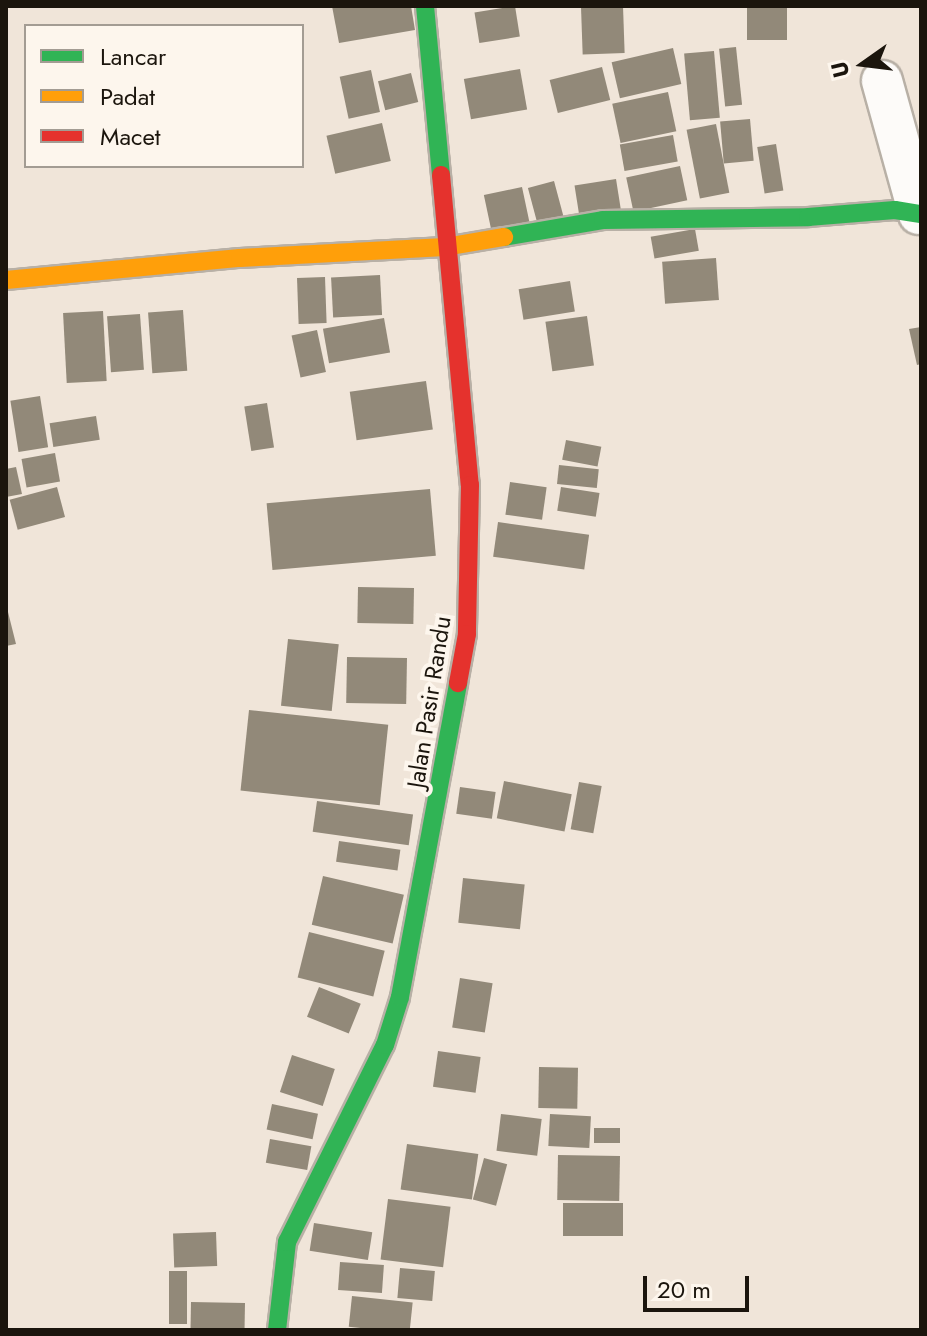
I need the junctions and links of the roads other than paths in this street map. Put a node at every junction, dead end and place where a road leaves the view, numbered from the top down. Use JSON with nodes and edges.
{"nodes":[{"id":1,"x":425,"y":6,"type":"edge"},
{"id":2,"x":882,"y":81,"type":"dead end"},
{"id":3,"x":920,"y":214,"type":"edge"},
{"id":4,"x":445,"y":247,"type":"junction"},
{"id":5,"x":6,"y":280,"type":"edge"},
{"id":6,"x":277,"y":1330,"type":"edge"}],
"edges":[{"from":1,"to":4,"type":"street","name":"Jalan Pasir Randu"},
{"from":2,"to":3,"type":"street"},
{"from":3,"to":4,"type":"street"},
{"from":4,"to":5,"type":"street"},
{"from":4,"to":6,"type":"street","name":"Jalan Pasir Randu"}]}
